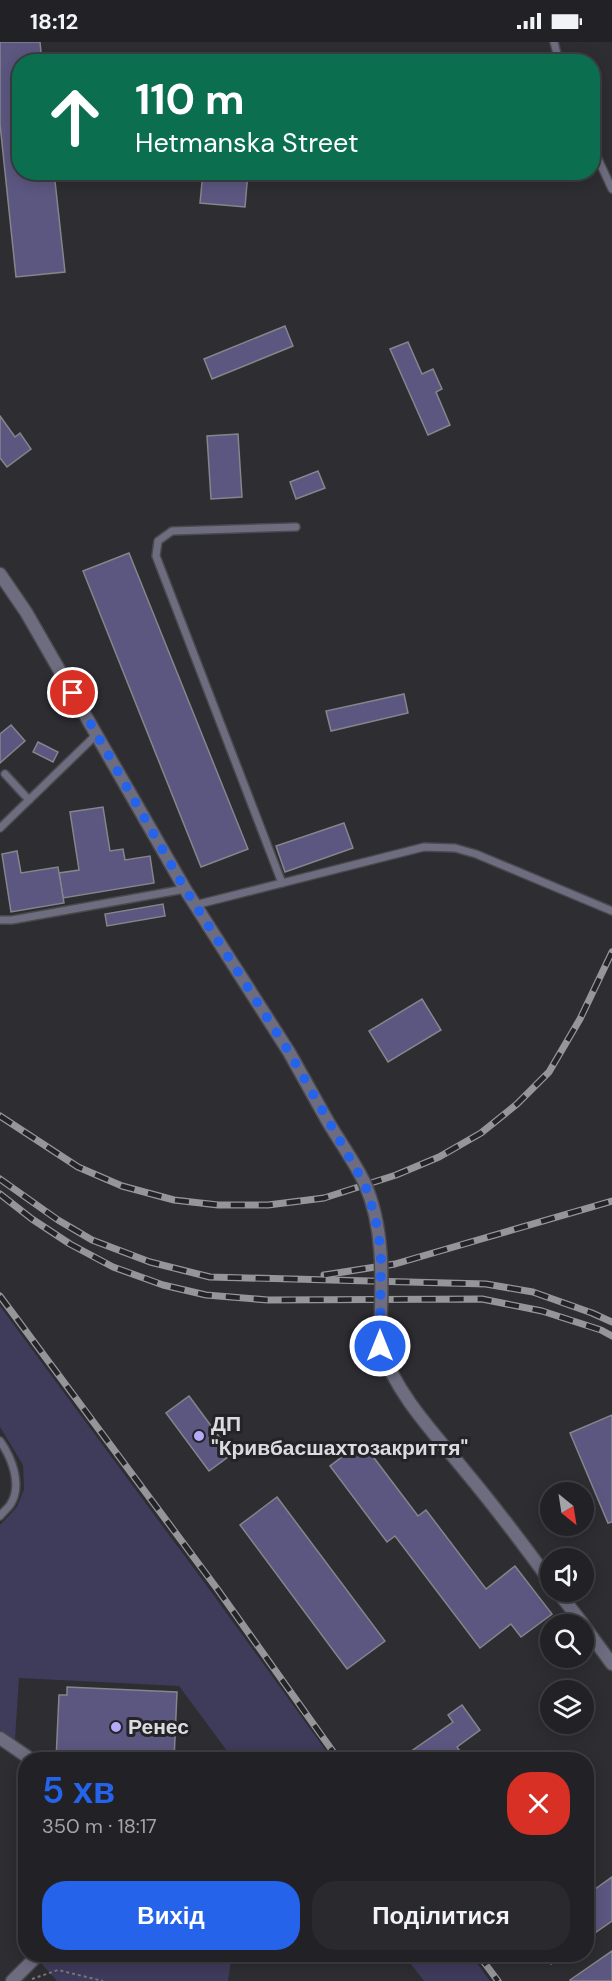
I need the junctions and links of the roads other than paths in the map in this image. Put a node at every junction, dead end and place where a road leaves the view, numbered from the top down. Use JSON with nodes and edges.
{"nodes":[{"id":1,"x":600,"y":163,"type":"edge"},
{"id":2,"x":612,"y":189,"type":"edge"},
{"id":3,"x":296,"y":526,"type":"dead end"},
{"id":4,"x":0,"y":574,"type":"edge"},
{"id":5,"x":97,"y":734,"type":"junction"},
{"id":6,"x":5,"y":774,"type":"dead end"},
{"id":7,"x":29,"y":800,"type":"junction"},
{"id":8,"x":0,"y":828,"type":"edge"},
{"id":9,"x":282,"y":883,"type":"junction"},
{"id":10,"x":185,"y":889,"type":"junction"},
{"id":11,"x":195,"y":905,"type":"junction"},
{"id":12,"x":612,"y":911,"type":"edge"},
{"id":13,"x":0,"y":920,"type":"edge"},
{"id":14,"x":0,"y":1441,"type":"edge"},
{"id":15,"x":0,"y":1516,"type":"edge"},
{"id":16,"x":540,"y":1568,"type":"edge"},
{"id":17,"x":566,"y":1602,"type":"edge"},
{"id":18,"x":575,"y":1614,"type":"edge"},
{"id":19,"x":594,"y":1640,"type":"edge"},
{"id":20,"x":612,"y":1664,"type":"edge"},
{"id":21,"x":0,"y":1738,"type":"edge"},
{"id":22,"x":20,"y":1752,"type":"edge"},
{"id":23,"x":31,"y":1962,"type":"edge"},
{"id":24,"x":12,"y":1981,"type":"edge"}],
"edges":[{"from":1,"to":2,"type":"lane"},
{"from":3,"to":9,"type":"lane"},
{"from":4,"to":5,"type":"street"},
{"from":5,"to":7,"type":"lane"},
{"from":5,"to":10,"type":"street"},
{"from":6,"to":7,"type":"lane"},
{"from":7,"to":8,"type":"lane"},
{"from":9,"to":11,"type":"lane"},
{"from":9,"to":12,"type":"lane"},
{"from":10,"to":11,"type":"street"},
{"from":10,"to":13,"type":"lane"},
{"from":11,"to":16,"type":"street","bridge":true},
{"from":14,"to":15,"type":"lane"},
{"from":17,"to":18,"type":"street"},
{"from":19,"to":20,"type":"street"},
{"from":21,"to":22,"type":"street"},
{"from":23,"to":24,"type":"street"}]}
